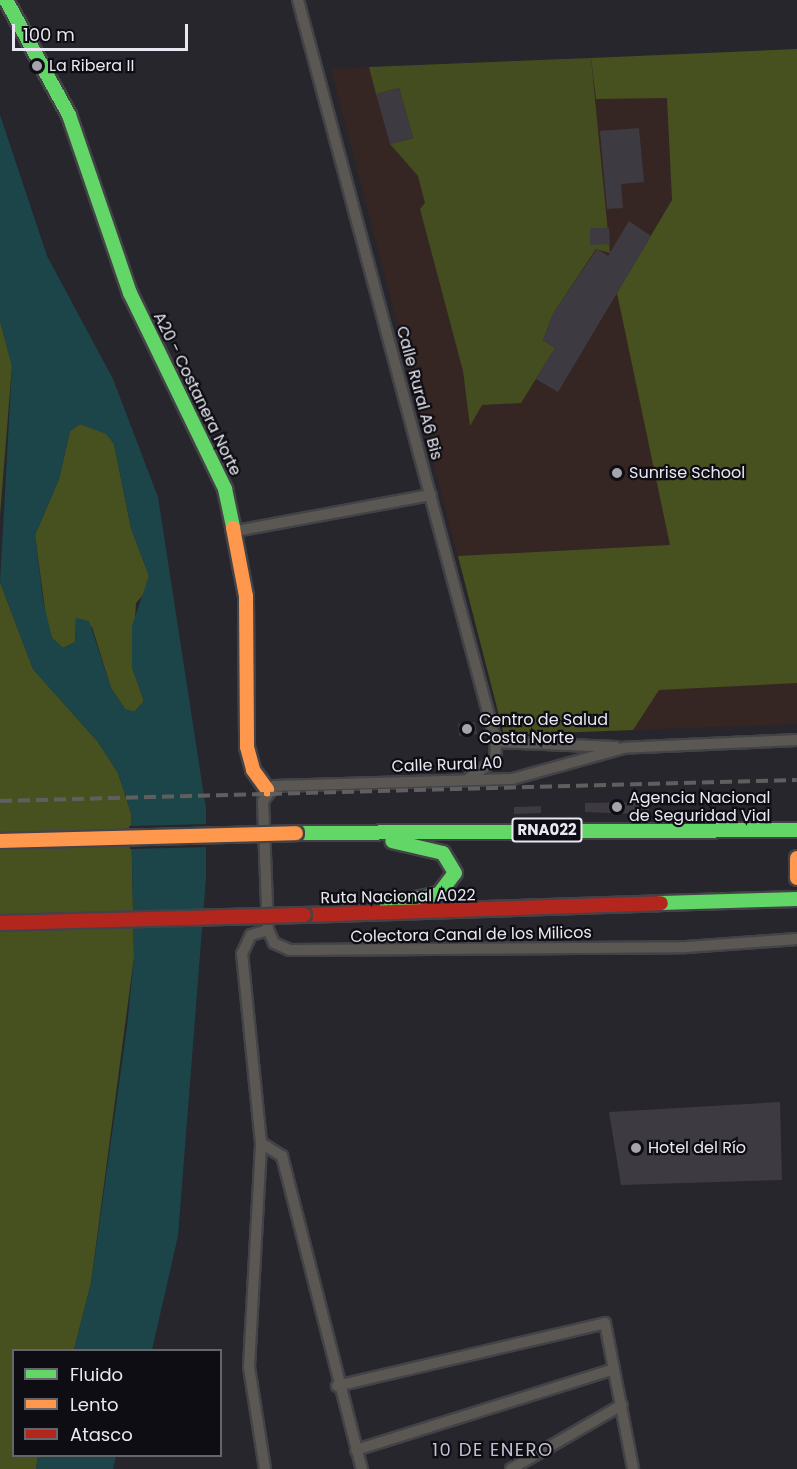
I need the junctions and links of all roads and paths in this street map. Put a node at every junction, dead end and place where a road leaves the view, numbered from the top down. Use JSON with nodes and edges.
{"nodes":[{"id":1,"x":6,"y":0,"type":"edge"},
{"id":2,"x":298,"y":0,"type":"edge"},
{"id":3,"x":430,"y":495,"type":"junction"},
{"id":4,"x":236,"y":531,"type":"junction"},
{"id":5,"x":797,"y":740,"type":"edge"},
{"id":6,"x":496,"y":742,"type":"junction"},
{"id":7,"x":624,"y":748,"type":"junction"},
{"id":8,"x":466,"y":780,"type":"junction"},
{"id":9,"x":267,"y":789,"type":"junction"},
{"id":10,"x":797,"y":830,"type":"edge"},
{"id":11,"x":356,"y":833,"type":"junction"},
{"id":12,"x":0,"y":841,"type":"edge"},
{"id":13,"x":797,"y":858,"type":"edge"},
{"id":14,"x":797,"y":878,"type":"edge"},
{"id":15,"x":797,"y":899,"type":"edge"},
{"id":16,"x":341,"y":915,"type":"junction"},
{"id":17,"x":0,"y":923,"type":"edge"},
{"id":18,"x":267,"y":930,"type":"junction"},
{"id":19,"x":797,"y":939,"type":"edge"},
{"id":20,"x":261,"y":1143,"type":"junction"},
{"id":21,"x":614,"y":1369,"type":"junction"},
{"id":22,"x":336,"y":1386,"type":"junction"},
{"id":23,"x":622,"y":1405,"type":"junction"},
{"id":24,"x":356,"y":1450,"type":"junction"},
{"id":25,"x":265,"y":1469,"type":"edge"},
{"id":26,"x":362,"y":1469,"type":"edge"},
{"id":27,"x":511,"y":1469,"type":"edge"},
{"id":28,"x":633,"y":1469,"type":"edge"}],
"edges":[{"from":1,"to":4,"type":"main road","name":"A20 - Costanera Norte"},
{"from":2,"to":3,"type":"street","name":"Calle Rural A6 Bis"},
{"from":3,"to":4,"type":"street"},
{"from":3,"to":6,"type":"street","name":"Calle Rural A6 Bis"},
{"from":4,"to":9,"type":"main road","name":"A20 - Costanera Norte"},
{"from":5,"to":7,"type":"street","name":"Calle Rural A0"},
{"from":6,"to":7,"type":"street","name":"Calle Rural A0"},
{"from":6,"to":8,"type":"street"},
{"from":7,"to":8,"type":"street","name":"Calle Rural A0"},
{"from":8,"to":9,"type":"street","name":"Calle Rural A0"},
{"from":9,"to":18,"type":"street"},
{"from":10,"to":11,"type":"main road","number":"RNA022"},
{"from":11,"to":12,"type":"main road","number":"RNA022","bridge":true},
{"from":11,"to":16,"type":"main road"},
{"from":13,"to":14,"type":"main road"},
{"from":15,"to":16,"type":"main road","name":"Ruta Nacional A022"},
{"from":16,"to":17,"type":"main road","name":"Ruta Nacional A022","bridge":true},
{"from":18,"to":19,"type":"street","name":"Colectora Canal de los Milicos"},
{"from":18,"to":20,"type":"street"},
{"from":20,"to":22,"type":"street"},
{"from":20,"to":25,"type":"street"},
{"from":21,"to":22,"type":"street"},
{"from":21,"to":23,"type":"street"},
{"from":21,"to":24,"type":"street"},
{"from":22,"to":24,"type":"street"},
{"from":23,"to":27,"type":"street"},
{"from":23,"to":28,"type":"street"},
{"from":24,"to":26,"type":"street"}]}
